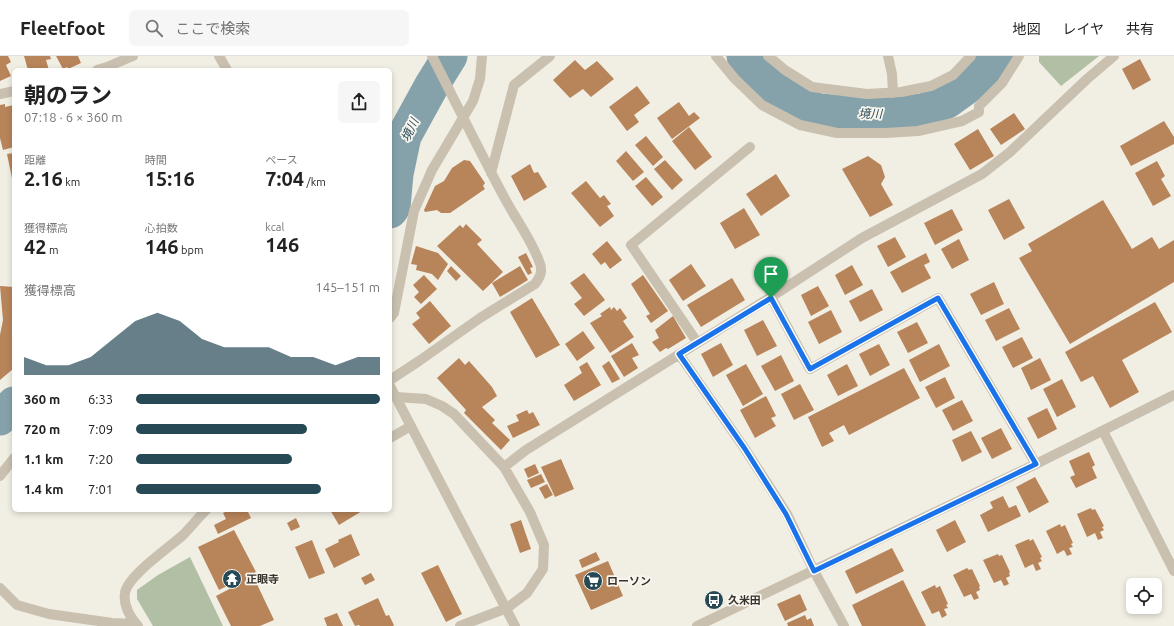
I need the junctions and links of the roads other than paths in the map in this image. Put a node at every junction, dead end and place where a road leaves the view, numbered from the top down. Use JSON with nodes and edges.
{"nodes":[{"id":1,"x":133,"y":56,"type":"edge"},
{"id":2,"x":220,"y":56,"type":"edge"},
{"id":3,"x":432,"y":56,"type":"edge"},
{"id":4,"x":482,"y":56,"type":"edge"},
{"id":5,"x":550,"y":56,"type":"edge"},
{"id":6,"x":716,"y":56,"type":"edge"},
{"id":7,"x":768,"y":56,"type":"edge"},
{"id":8,"x":888,"y":56,"type":"edge"},
{"id":9,"x":971,"y":56,"type":"edge"},
{"id":10,"x":1019,"y":56,"type":"edge"},
{"id":11,"x":1114,"y":56,"type":"edge"},
{"id":12,"x":107,"y":68,"type":"edge"},
{"id":13,"x":226,"y":68,"type":"edge"},
{"id":14,"x":12,"y":91,"type":"edge"},
{"id":15,"x":893,"y":93,"type":"junction"},
{"id":16,"x":0,"y":94,"type":"edge"},
{"id":17,"x":463,"y":116,"type":"junction"},
{"id":18,"x":750,"y":147,"type":"dead end"},
{"id":19,"x":491,"y":173,"type":"junction"},
{"id":20,"x":771,"y":298,"type":"junction"},
{"id":21,"x":392,"y":316,"type":"edge"},
{"id":22,"x":697,"y":342,"type":"junction"},
{"id":23,"x":679,"y":354,"type":"junction"},
{"id":24,"x":392,"y":379,"type":"edge"},
{"id":25,"x":392,"y":390,"type":"edge"},
{"id":26,"x":1174,"y":395,"type":"edge"},
{"id":27,"x":396,"y":397,"type":"junction"},
{"id":28,"x":411,"y":426,"type":"junction"},
{"id":29,"x":1103,"y":431,"type":"junction"},
{"id":30,"x":392,"y":437,"type":"edge"},
{"id":31,"x":12,"y":461,"type":"edge"},
{"id":32,"x":1036,"y":464,"type":"junction"},
{"id":33,"x":504,"y":467,"type":"junction"},
{"id":34,"x":0,"y":476,"type":"edge"},
{"id":35,"x":204,"y":512,"type":"edge"},
{"id":36,"x":814,"y":571,"type":"junction"},
{"id":37,"x":1174,"y":571,"type":"edge"},
{"id":38,"x":0,"y":588,"type":"edge"},
{"id":39,"x":507,"y":608,"type":"junction"},
{"id":40,"x":137,"y":625,"type":"edge"},
{"id":41,"x":460,"y":626,"type":"edge"},
{"id":42,"x":515,"y":626,"type":"edge"},
{"id":43,"x":697,"y":626,"type":"edge"},
{"id":44,"x":844,"y":626,"type":"edge"}],
"edges":[{"from":1,"to":12,"type":"street"},
{"from":2,"to":13,"type":"street"},
{"from":3,"to":17,"type":"street"},
{"from":4,"to":17,"type":"street"},
{"from":5,"to":19,"type":"street"},
{"from":6,"to":10,"type":"street"},
{"from":7,"to":15,"type":"street"},
{"from":8,"to":15,"type":"street"},
{"from":9,"to":15,"type":"street"},
{"from":11,"to":20,"type":"street"},
{"from":14,"to":16,"type":"street"},
{"from":17,"to":19,"type":"street"},
{"from":17,"to":21,"type":"street"},
{"from":18,"to":22,"type":"street"},
{"from":19,"to":24,"type":"street"},
{"from":20,"to":22,"type":"street"},
{"from":20,"to":32,"type":"street"},
{"from":22,"to":23,"type":"street"},
{"from":23,"to":33,"type":"street"},
{"from":23,"to":36,"type":"street"},
{"from":25,"to":27,"type":"street"},
{"from":26,"to":29,"type":"street"},
{"from":27,"to":28,"type":"street"},
{"from":27,"to":33,"type":"street"},
{"from":28,"to":30,"type":"street"},
{"from":28,"to":39,"type":"street"},
{"from":29,"to":32,"type":"street"},
{"from":29,"to":37,"type":"street"},
{"from":31,"to":34,"type":"street"},
{"from":32,"to":36,"type":"street"},
{"from":33,"to":39,"type":"street"},
{"from":35,"to":40,"type":"street"},
{"from":36,"to":43,"type":"street"},
{"from":36,"to":44,"type":"street"},
{"from":38,"to":40,"type":"street"},
{"from":39,"to":41,"type":"street"},
{"from":39,"to":42,"type":"street"}]}
